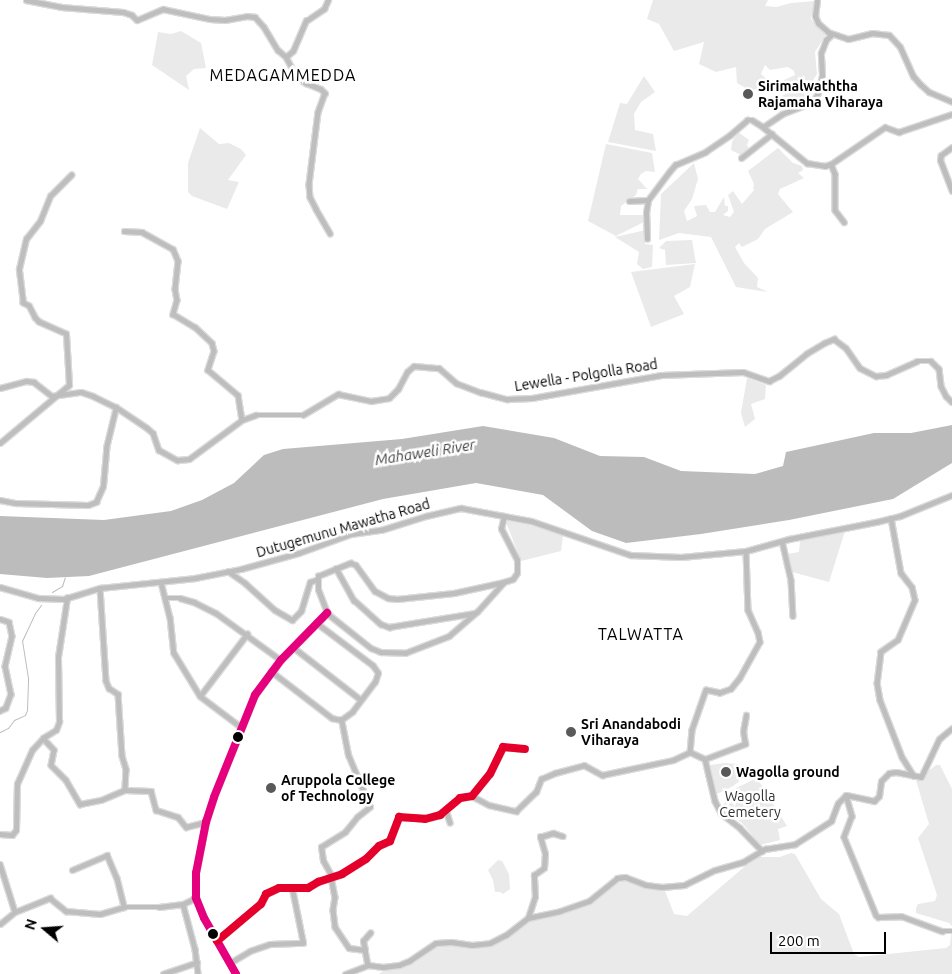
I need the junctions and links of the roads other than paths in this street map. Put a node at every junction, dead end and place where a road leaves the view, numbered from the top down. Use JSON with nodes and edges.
{"nodes":[{"id":1,"x":26,"y":0,"type":"edge"},
{"id":2,"x":328,"y":0,"type":"edge"},
{"id":3,"x":817,"y":0,"type":"edge"},
{"id":4,"x":832,"y":34,"type":"junction"},
{"id":5,"x":286,"y":57,"type":"junction"},
{"id":6,"x":952,"y":102,"type":"edge"},
{"id":7,"x":952,"y":114,"type":"edge"},
{"id":8,"x":763,"y":127,"type":"junction"},
{"id":9,"x":772,"y":134,"type":"junction"},
{"id":10,"x":952,"y":147,"type":"edge"},
{"id":11,"x":741,"y":158,"type":"dead end"},
{"id":12,"x":832,"y":164,"type":"junction"},
{"id":13,"x":72,"y":175,"type":"dead end"},
{"id":14,"x":952,"y":192,"type":"edge"},
{"id":15,"x":648,"y":200,"type":"junction"},
{"id":16,"x":629,"y":201,"type":"dead end"},
{"id":17,"x":844,"y":222,"type":"dead end"},
{"id":18,"x":124,"y":230,"type":"dead end"},
{"id":19,"x":330,"y":233,"type":"dead end"},
{"id":20,"x":647,"y":239,"type":"dead end"},
{"id":21,"x":0,"y":388,"type":"edge"},
{"id":22,"x":55,"y":396,"type":"junction"},
{"id":23,"x":952,"y":402,"type":"edge"},
{"id":24,"x":116,"y":407,"type":"junction"},
{"id":25,"x":242,"y":420,"type":"junction"},
{"id":26,"x":0,"y":443,"type":"edge"},
{"id":27,"x":952,"y":495,"type":"edge"},
{"id":28,"x":0,"y":500,"type":"edge"},
{"id":29,"x":504,"y":516,"type":"junction"},
{"id":30,"x":891,"y":518,"type":"junction"},
{"id":31,"x":782,"y":541,"type":"junction"},
{"id":32,"x":746,"y":551,"type":"junction"},
{"id":33,"x":336,"y":568,"type":"junction"},
{"id":34,"x":228,"y":571,"type":"junction"},
{"id":35,"x":316,"y":580,"type":"junction"},
{"id":36,"x":161,"y":582,"type":"junction"},
{"id":37,"x":504,"y":582,"type":"junction"},
{"id":38,"x":0,"y":587,"type":"edge"},
{"id":39,"x":100,"y":588,"type":"junction"},
{"id":40,"x":67,"y":598,"type":"junction"},
{"id":41,"x":167,"y":598,"type":"junction"},
{"id":42,"x":477,"y":612,"type":"junction"},
{"id":43,"x":326,"y":613,"type":"junction"},
{"id":44,"x":793,"y":616,"type":"dead end"},
{"id":45,"x":0,"y":619,"type":"edge"},
{"id":46,"x":316,"y":623,"type":"junction"},
{"id":47,"x":247,"y":634,"type":"junction"},
{"id":48,"x":293,"y":647,"type":"junction"},
{"id":49,"x":281,"y":660,"type":"junction"},
{"id":50,"x":271,"y":671,"type":"junction"},
{"id":51,"x":200,"y":696,"type":"junction"},
{"id":52,"x":361,"y":700,"type":"junction"},
{"id":53,"x":0,"y":711,"type":"edge"},
{"id":54,"x":746,"y":715,"type":"dead end"},
{"id":55,"x":341,"y":720,"type":"junction"},
{"id":56,"x":241,"y":727,"type":"junction"},
{"id":57,"x":952,"y":728,"type":"edge"},
{"id":58,"x":43,"y":738,"type":"junction"},
{"id":59,"x":525,"y":749,"type":"dead end"},
{"id":60,"x":690,"y":752,"type":"junction"},
{"id":61,"x":705,"y":760,"type":"junction"},
{"id":62,"x":915,"y":777,"type":"junction"},
{"id":63,"x":125,"y":790,"type":"junction"},
{"id":64,"x":846,"y":795,"type":"junction"},
{"id":65,"x":472,"y":796,"type":"junction"},
{"id":66,"x":446,"y":810,"type":"junction"},
{"id":67,"x":206,"y":822,"type":"junction"},
{"id":68,"x":450,"y":822,"type":"dead end"},
{"id":69,"x":0,"y":834,"type":"edge"},
{"id":70,"x":563,"y":836,"type":"dead end"},
{"id":71,"x":762,"y":851,"type":"junction"},
{"id":72,"x":0,"y":864,"type":"edge"},
{"id":73,"x":72,"y":870,"type":"dead end"},
{"id":74,"x":332,"y":877,"type":"junction"},
{"id":75,"x":292,"y":889,"type":"junction"},
{"id":76,"x":196,"y":898,"type":"junction"},
{"id":77,"x":183,"y":904,"type":"junction"},
{"id":78,"x":124,"y":907,"type":"junction"},
{"id":79,"x":15,"y":912,"type":"junction"},
{"id":80,"x":528,"y":918,"type":"junction"},
{"id":81,"x":0,"y":924,"type":"edge"},
{"id":82,"x":952,"y":931,"type":"edge"},
{"id":83,"x":370,"y":933,"type":"dead end"},
{"id":84,"x":217,"y":941,"type":"junction"},
{"id":85,"x":365,"y":950,"type":"junction"},
{"id":86,"x":197,"y":962,"type":"junction"},
{"id":87,"x":230,"y":963,"type":"junction"},
{"id":88,"x":368,"y":964,"type":"junction"},
{"id":89,"x":163,"y":974,"type":"edge"},
{"id":90,"x":198,"y":974,"type":"edge"},
{"id":91,"x":236,"y":974,"type":"edge"},
{"id":92,"x":345,"y":974,"type":"edge"}],
"edges":[{"from":1,"to":5,"type":"street"},
{"from":2,"to":5,"type":"street"},
{"from":3,"to":4,"type":"main road"},
{"from":4,"to":6,"type":"main road"},
{"from":4,"to":8,"type":"street"},
{"from":5,"to":19,"type":"street"},
{"from":7,"to":12,"type":"street"},
{"from":8,"to":9,"type":"street"},
{"from":8,"to":15,"type":"street"},
{"from":9,"to":11,"type":"street"},
{"from":9,"to":12,"type":"street"},
{"from":10,"to":14,"type":"main road"},
{"from":12,"to":17,"type":"street"},
{"from":13,"to":22,"type":"street"},
{"from":15,"to":16,"type":"street"},
{"from":15,"to":20,"type":"street"},
{"from":18,"to":25,"type":"street"},
{"from":21,"to":22,"type":"street"},
{"from":22,"to":24,"type":"street","name":"Lewella - Polgolla Road"},
{"from":22,"to":26,"type":"street"},
{"from":23,"to":25,"type":"street","name":"Lewella - Polgolla Road"},
{"from":24,"to":25,"type":"street","name":"Lewella - Polgolla Road"},
{"from":24,"to":28,"type":"street"},
{"from":27,"to":30,"type":"street","name":"Dutugemunu Mawatha Road"},
{"from":29,"to":32,"type":"street","name":"Dutugemunu Mawatha Road"},
{"from":29,"to":34,"type":"street","name":"Dutugemunu Mawatha Road"},
{"from":29,"to":37,"type":"street"},
{"from":30,"to":31,"type":"street","name":"Dutugemunu Mawatha Road"},
{"from":30,"to":62,"type":"street"},
{"from":31,"to":32,"type":"street","name":"Dutugemunu Mawatha Road"},
{"from":31,"to":44,"type":"street"},
{"from":32,"to":60,"type":"street"},
{"from":33,"to":35,"type":"street"},
{"from":33,"to":37,"type":"street"},
{"from":33,"to":42,"type":"street"},
{"from":34,"to":35,"type":"street"},
{"from":34,"to":36,"type":"street","name":"Dutugemunu Mawatha Road"},
{"from":35,"to":43,"type":"street"},
{"from":36,"to":39,"type":"street","name":"Dutugemunu Mawatha Road"},
{"from":36,"to":41,"type":"street"},
{"from":37,"to":42,"type":"street"},
{"from":38,"to":40,"type":"street","name":"Dutugemunu Mawatha Road"},
{"from":39,"to":40,"type":"street","name":"Dutugemunu Mawatha Road"},
{"from":39,"to":63,"type":"street"},
{"from":40,"to":58,"type":"street"},
{"from":41,"to":47,"type":"street"},
{"from":41,"to":51,"type":"street"},
{"from":42,"to":43,"type":"street"},
{"from":43,"to":46,"type":"street"},
{"from":45,"to":53,"type":"street"},
{"from":46,"to":48,"type":"street"},
{"from":46,"to":52,"type":"street"},
{"from":47,"to":49,"type":"street"},
{"from":47,"to":51,"type":"street"},
{"from":48,"to":49,"type":"street"},
{"from":48,"to":52,"type":"street"},
{"from":49,"to":50,"type":"street"},
{"from":50,"to":55,"type":"street"},
{"from":50,"to":56,"type":"street"},
{"from":51,"to":56,"type":"street"},
{"from":52,"to":55,"type":"street"},
{"from":54,"to":61,"type":"street"},
{"from":55,"to":74,"type":"street"},
{"from":56,"to":67,"type":"street"},
{"from":57,"to":62,"type":"main road"},
{"from":58,"to":63,"type":"street"},
{"from":58,"to":69,"type":"street"},
{"from":59,"to":65,"type":"street"},
{"from":60,"to":61,"type":"street"},
{"from":60,"to":65,"type":"street"},
{"from":61,"to":71,"type":"street"},
{"from":62,"to":64,"type":"main road"},
{"from":63,"to":67,"type":"street"},
{"from":64,"to":71,"type":"main road"},
{"from":64,"to":82,"type":"street"},
{"from":65,"to":66,"type":"street"},
{"from":66,"to":68,"type":"street"},
{"from":66,"to":74,"type":"street"},
{"from":67,"to":76,"type":"street"},
{"from":70,"to":80,"type":"street"},
{"from":71,"to":80,"type":"main road"},
{"from":72,"to":79,"type":"street"},
{"from":73,"to":78,"type":"street"},
{"from":74,"to":75,"type":"street"},
{"from":74,"to":85,"type":"street"},
{"from":75,"to":84,"type":"street"},
{"from":75,"to":87,"type":"street"},
{"from":76,"to":77,"type":"street"},
{"from":76,"to":84,"type":"street"},
{"from":77,"to":78,"type":"street"},
{"from":77,"to":86,"type":"street"},
{"from":78,"to":79,"type":"street"},
{"from":79,"to":81,"type":"street"},
{"from":80,"to":88,"type":"main road"},
{"from":83,"to":85,"type":"street"},
{"from":84,"to":87,"type":"street"},
{"from":85,"to":88,"type":"street"},
{"from":86,"to":89,"type":"street"},
{"from":86,"to":90,"type":"street"},
{"from":87,"to":91,"type":"street"},
{"from":88,"to":92,"type":"main road"}]}
